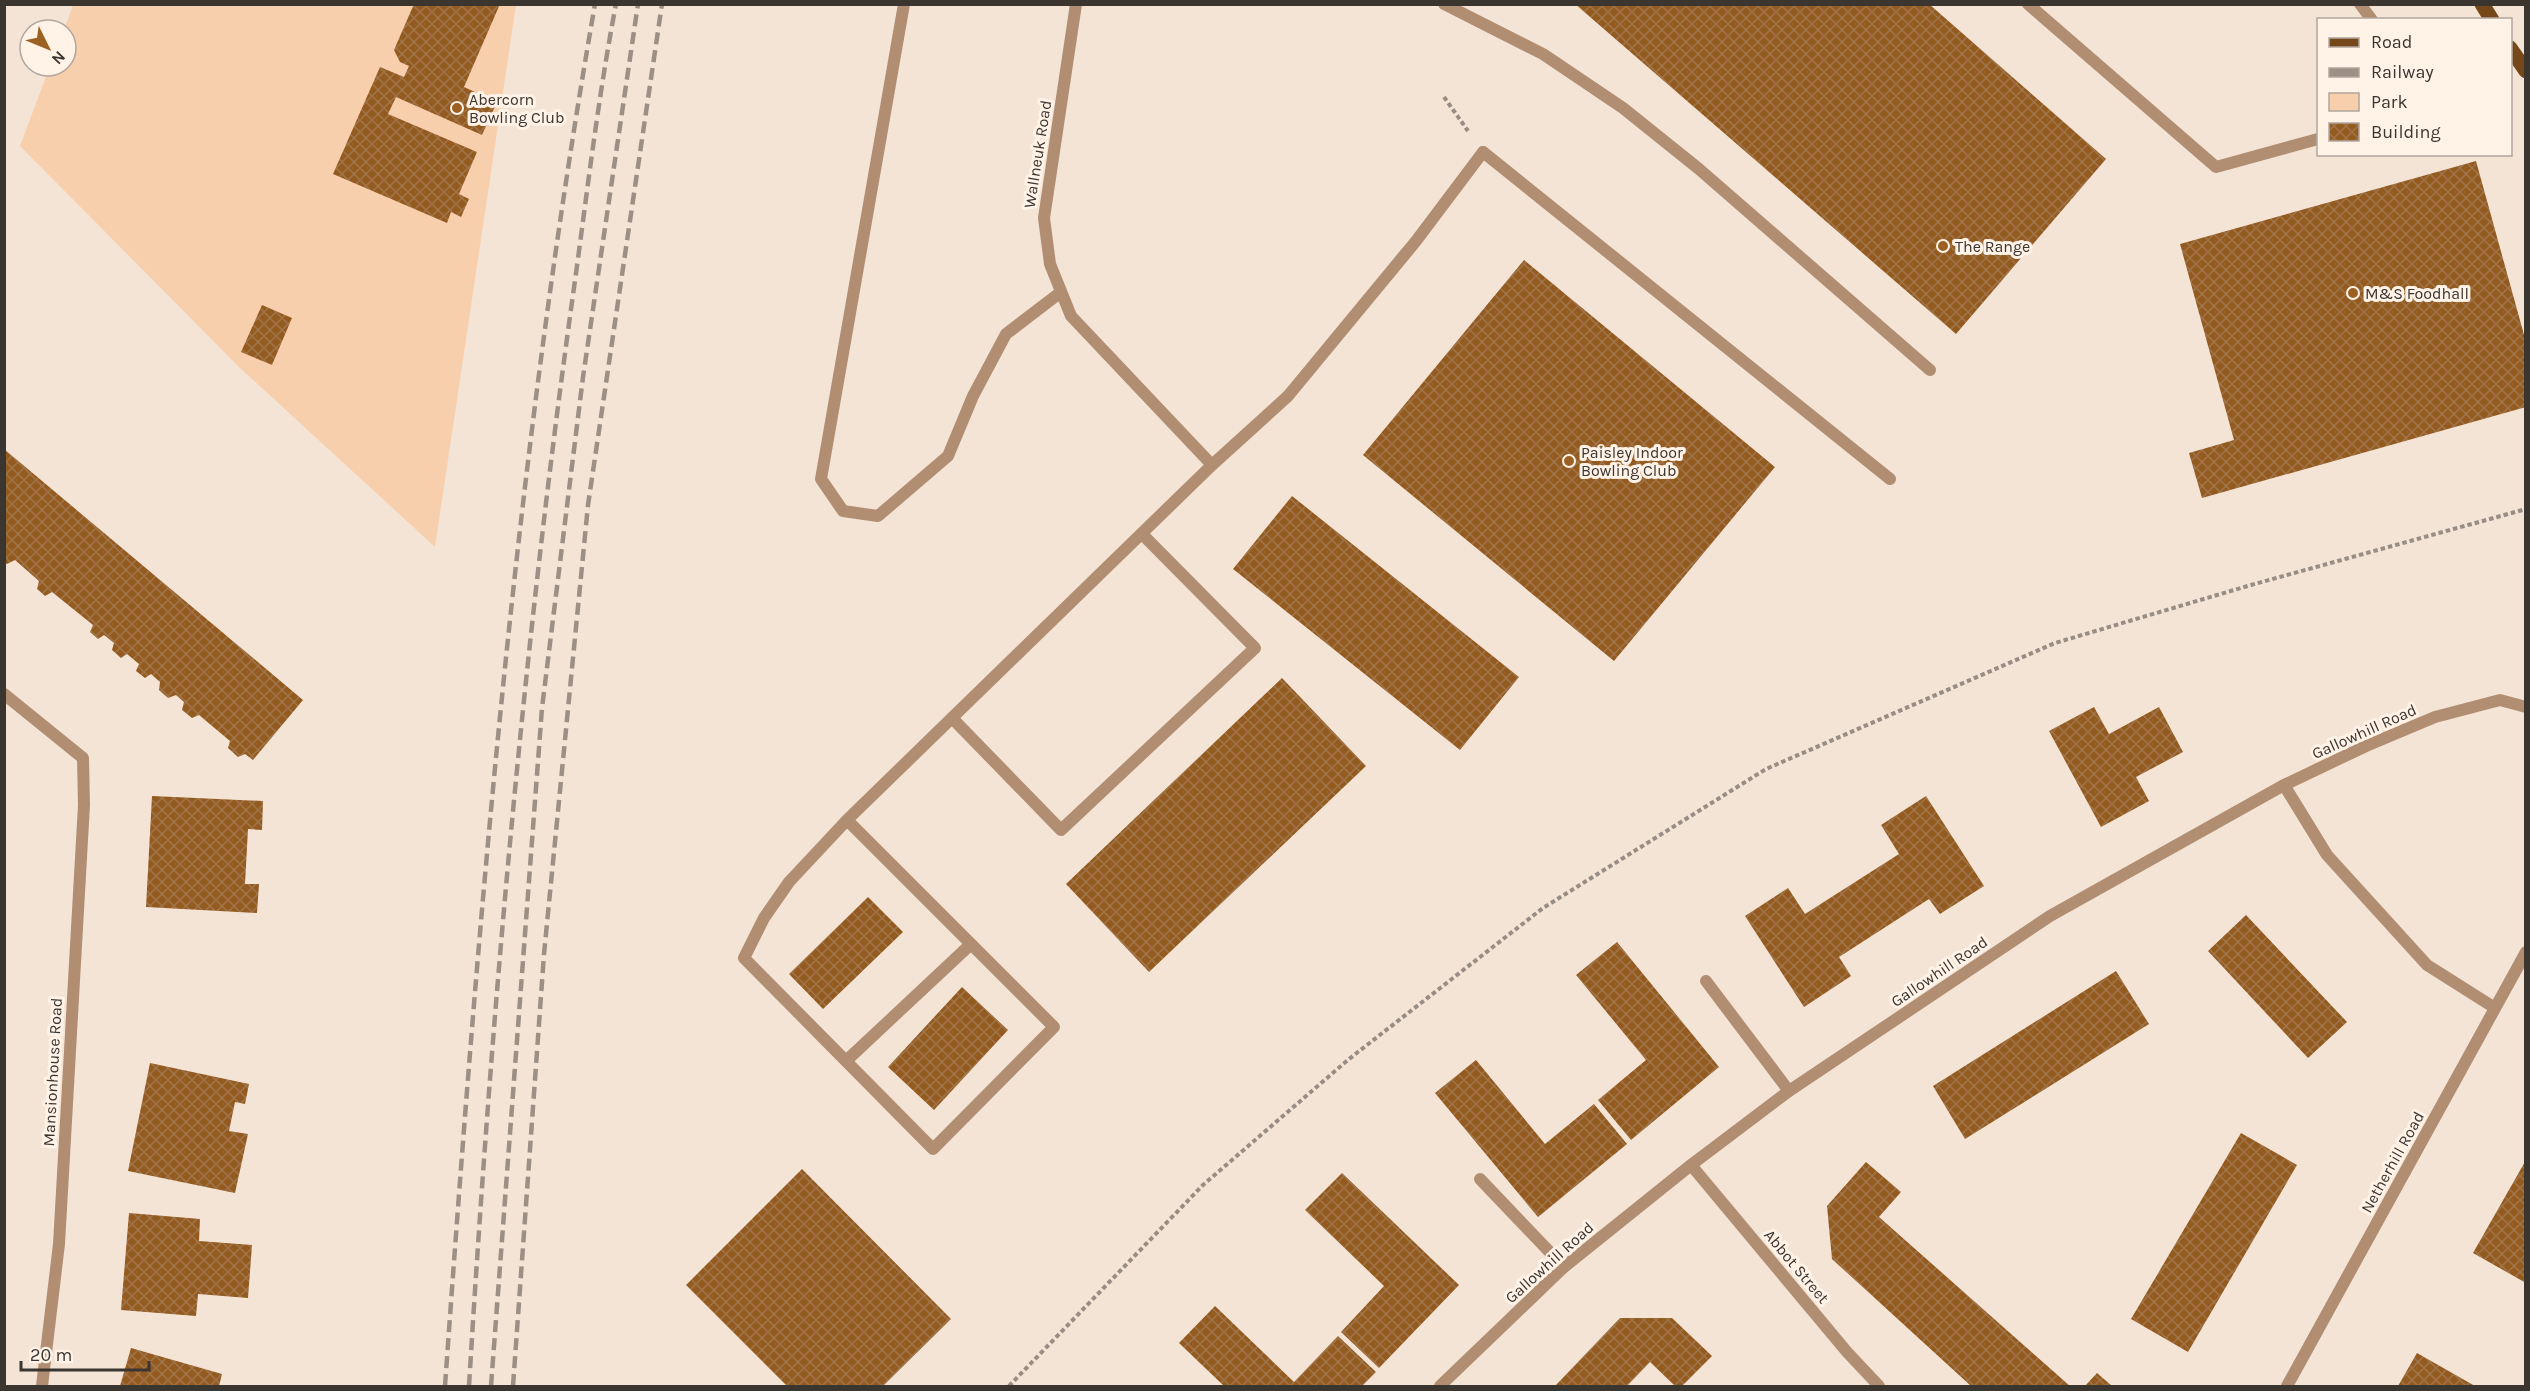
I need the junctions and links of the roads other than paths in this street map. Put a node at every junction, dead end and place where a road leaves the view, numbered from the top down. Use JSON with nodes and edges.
{"nodes":[{"id":1,"x":904,"y":4,"type":"edge"},
{"id":2,"x":1076,"y":4,"type":"edge"},
{"id":3,"x":1444,"y":4,"type":"edge"},
{"id":4,"x":2028,"y":4,"type":"edge"},
{"id":5,"x":2360,"y":4,"type":"edge"},
{"id":6,"x":2482,"y":4,"type":"edge"},
{"id":7,"x":2370,"y":18,"type":"edge"},
{"id":8,"x":2491,"y":18,"type":"edge"},
{"id":9,"x":2512,"y":50,"type":"edge"},
{"id":10,"x":2526,"y":71,"type":"edge"},
{"id":11,"x":2317,"y":140,"type":"edge"},
{"id":12,"x":1062,"y":292,"type":"junction"},
{"id":13,"x":1930,"y":370,"type":"dead end"},
{"id":14,"x":1212,"y":465,"type":"junction"},
{"id":15,"x":1890,"y":479,"type":"dead end"},
{"id":16,"x":1142,"y":534,"type":"junction"},
{"id":17,"x":4,"y":694,"type":"edge"},
{"id":18,"x":2526,"y":707,"type":"edge"},
{"id":19,"x":952,"y":718,"type":"junction"},
{"id":20,"x":2283,"y":785,"type":"junction"},
{"id":21,"x":847,"y":820,"type":"junction"},
{"id":22,"x":971,"y":944,"type":"junction"},
{"id":23,"x":2526,"y":952,"type":"edge"},
{"id":24,"x":1706,"y":981,"type":"dead end"},
{"id":25,"x":2495,"y":1008,"type":"junction"},
{"id":26,"x":846,"y":1061,"type":"junction"},
{"id":27,"x":1789,"y":1091,"type":"junction"},
{"id":28,"x":1691,"y":1165,"type":"junction"},
{"id":29,"x":1480,"y":1179,"type":"dead end"},
{"id":30,"x":1564,"y":1267,"type":"junction"},
{"id":31,"x":42,"y":1386,"type":"edge"},
{"id":32,"x":1440,"y":1386,"type":"edge"},
{"id":33,"x":1879,"y":1386,"type":"edge"},
{"id":34,"x":2287,"y":1386,"type":"edge"}],
"edges":[{"from":1,"to":12,"type":"street"},
{"from":2,"to":12,"type":"street","name":"Wallneuk Road"},
{"from":3,"to":13,"type":"street"},
{"from":4,"to":11,"type":"street"},
{"from":5,"to":7,"type":"street"},
{"from":6,"to":8,"type":"main road"},
{"from":9,"to":10,"type":"main road"},
{"from":12,"to":14,"type":"street","name":"Wallneuk Road"},
{"from":14,"to":15,"type":"street"},
{"from":14,"to":16,"type":"street"},
{"from":16,"to":19,"type":"street"},
{"from":16,"to":19,"type":"street"},
{"from":17,"to":31,"type":"street","name":"Mansionhouse Road"},
{"from":18,"to":20,"type":"street","name":"Gallowhill Road"},
{"from":19,"to":21,"type":"street"},
{"from":20,"to":25,"type":"street"},
{"from":20,"to":27,"type":"street","name":"Gallowhill Road"},
{"from":21,"to":22,"type":"street"},
{"from":21,"to":26,"type":"street"},
{"from":22,"to":26,"type":"street"},
{"from":22,"to":26,"type":"street"},
{"from":23,"to":25,"type":"street","name":"Netherhill Road"},
{"from":24,"to":27,"type":"street"},
{"from":25,"to":34,"type":"street","name":"Netherhill Road"},
{"from":27,"to":28,"type":"street","name":"Gallowhill Road"},
{"from":28,"to":30,"type":"street","name":"Gallowhill Road"},
{"from":28,"to":33,"type":"street","name":"Abbot Street"},
{"from":29,"to":30,"type":"street"},
{"from":30,"to":32,"type":"street","name":"Gallowhill Road"}]}
